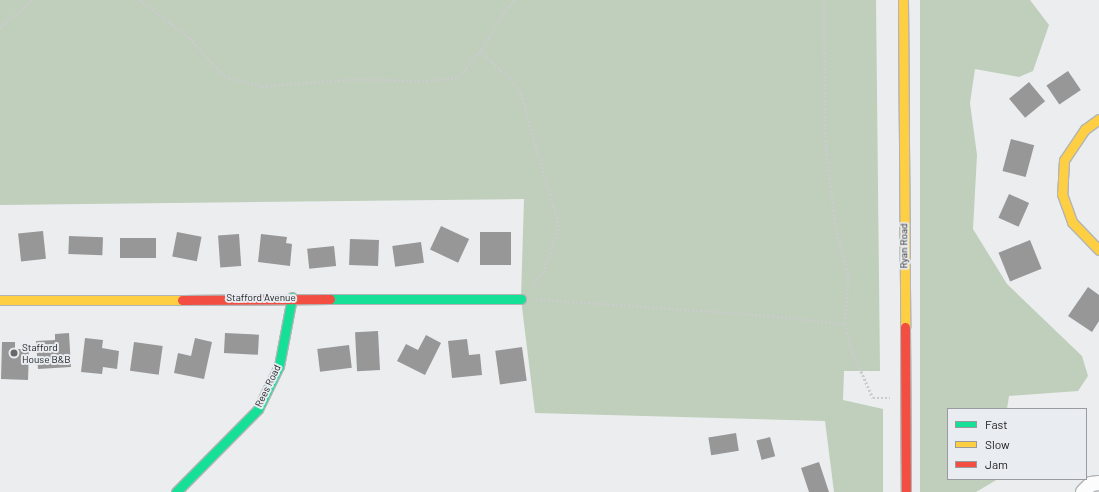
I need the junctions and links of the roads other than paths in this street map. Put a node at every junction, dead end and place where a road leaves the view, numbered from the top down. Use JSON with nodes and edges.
{"nodes":[{"id":1,"x":903,"y":0,"type":"edge"},
{"id":2,"x":1099,"y":119,"type":"edge"},
{"id":3,"x":1099,"y":250,"type":"edge"},
{"id":4,"x":292,"y":297,"type":"junction"},
{"id":5,"x":521,"y":299,"type":"road end"},
{"id":6,"x":0,"y":300,"type":"edge"},
{"id":7,"x":1099,"y":482,"type":"edge"},
{"id":8,"x":176,"y":492,"type":"edge"},
{"id":9,"x":906,"y":492,"type":"edge"},
{"id":10,"x":1083,"y":492,"type":"edge"}],
"edges":[{"from":1,"to":9,"type":"street","name":"Ryan Road"},
{"from":2,"to":3,"type":"street"},
{"from":4,"to":5,"type":"street","name":"Stafford Avenue"},
{"from":4,"to":6,"type":"street","name":"Stafford Avenue"},
{"from":4,"to":8,"type":"street","name":"Rees Road"},
{"from":7,"to":10,"type":"street"}]}
